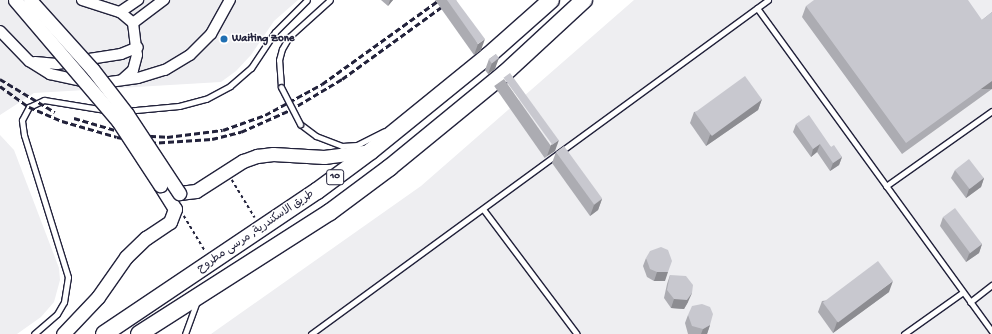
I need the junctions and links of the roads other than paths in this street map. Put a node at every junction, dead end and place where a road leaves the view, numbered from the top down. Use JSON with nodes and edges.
{"nodes":[{"id":1,"x":15,"y":0,"type":"edge"},
{"id":2,"x":30,"y":0,"type":"edge"},
{"id":3,"x":82,"y":0,"type":"edge"},
{"id":4,"x":138,"y":0,"type":"edge"},
{"id":5,"x":164,"y":0,"type":"edge"},
{"id":6,"x":230,"y":0,"type":"edge"},
{"id":7,"x":307,"y":0,"type":"edge"},
{"id":8,"x":330,"y":0,"type":"edge"},
{"id":9,"x":551,"y":0,"type":"edge"},
{"id":10,"x":584,"y":0,"type":"edge"},
{"id":11,"x":768,"y":0,"type":"edge"},
{"id":12,"x":95,"y":2,"type":"edge"},
{"id":13,"x":757,"y":8,"type":"junction"},
{"id":14,"x":120,"y":12,"type":"junction"},
{"id":15,"x":133,"y":23,"type":"junction"},
{"id":16,"x":0,"y":31,"type":"edge"},
{"id":17,"x":138,"y":47,"type":"junction"},
{"id":18,"x":29,"y":61,"type":"junction"},
{"id":19,"x":122,"y":80,"type":"junction"},
{"id":20,"x":438,"y":98,"type":"junction"},
{"id":21,"x":992,"y":111,"type":"edge"},
{"id":22,"x":372,"y":151,"type":"junction"},
{"id":23,"x":305,"y":157,"type":"junction"},
{"id":24,"x":161,"y":164,"type":"junction"},
{"id":25,"x":149,"y":171,"type":"junction"},
{"id":26,"x":886,"y":186,"type":"junction"},
{"id":27,"x":179,"y":193,"type":"junction"},
{"id":28,"x":483,"y":209,"type":"junction"},
{"id":29,"x":992,"y":285,"type":"edge"},
{"id":30,"x":202,"y":291,"type":"junction"},
{"id":31,"x":963,"y":292,"type":"junction"},
{"id":32,"x":970,"y":302,"type":"junction"},
{"id":33,"x":992,"y":332,"type":"edge"},
{"id":34,"x":34,"y":334,"type":"edge"},
{"id":35,"x":63,"y":334,"type":"edge"},
{"id":36,"x":104,"y":334,"type":"edge"},
{"id":37,"x":139,"y":334,"type":"edge"},
{"id":38,"x":185,"y":334,"type":"edge"},
{"id":39,"x":312,"y":334,"type":"edge"},
{"id":40,"x":577,"y":334,"type":"edge"},
{"id":41,"x":904,"y":334,"type":"edge"}],
"edges":[{"from":1,"to":25,"type":"street","bridge":true},
{"from":2,"to":24,"type":"street","bridge":true},
{"from":3,"to":12,"type":"street"},
{"from":4,"to":14,"type":"street"},
{"from":5,"to":15,"type":"street"},
{"from":6,"to":19,"type":"street"},
{"from":7,"to":34,"type":"lane"},
{"from":8,"to":20,"type":"lane","bridge":true},
{"from":9,"to":20,"type":"main road","name":"طريق الاسكندرية, مرسى مطروح","number":"10"},
{"from":10,"to":30,"type":"main road","name":"طريق الاسكندرية, مرسى مطروح","number":"10"},
{"from":11,"to":13,"type":"lane"},
{"from":12,"to":14,"type":"street"},
{"from":13,"to":26,"type":"lane"},
{"from":13,"to":28,"type":"lane"},
{"from":14,"to":15,"type":"street"},
{"from":15,"to":17,"type":"street"},
{"from":16,"to":18,"type":"street"},
{"from":17,"to":18,"type":"street"},
{"from":17,"to":19,"type":"street"},
{"from":18,"to":19,"type":"street"},
{"from":20,"to":22,"type":"main road","name":"طريق الاسكندرية, مرسى مطروح","number":"10"},
{"from":21,"to":26,"type":"lane"},
{"from":22,"to":23,"type":"street"},
{"from":22,"to":36,"type":"main road","name":"طريق الاسكندرية, مرسى مطروح","number":"10"},
{"from":23,"to":27,"type":"street"},
{"from":23,"to":27,"type":"street"},
{"from":24,"to":25,"type":"street","bridge":true},
{"from":24,"to":27,"type":"street","bridge":true},
{"from":25,"to":35,"type":"street","bridge":true},
{"from":26,"to":31,"type":"lane"},
{"from":28,"to":39,"type":"lane"},
{"from":28,"to":40,"type":"lane"},
{"from":29,"to":32,"type":"lane"},
{"from":30,"to":37,"type":"main road","name":"طريق الاسكندرية, مرسى مطروح","number":"10"},
{"from":30,"to":38,"type":"lane"},
{"from":31,"to":32,"type":"lane"},
{"from":31,"to":41,"type":"lane"},
{"from":32,"to":33,"type":"lane"}]}
